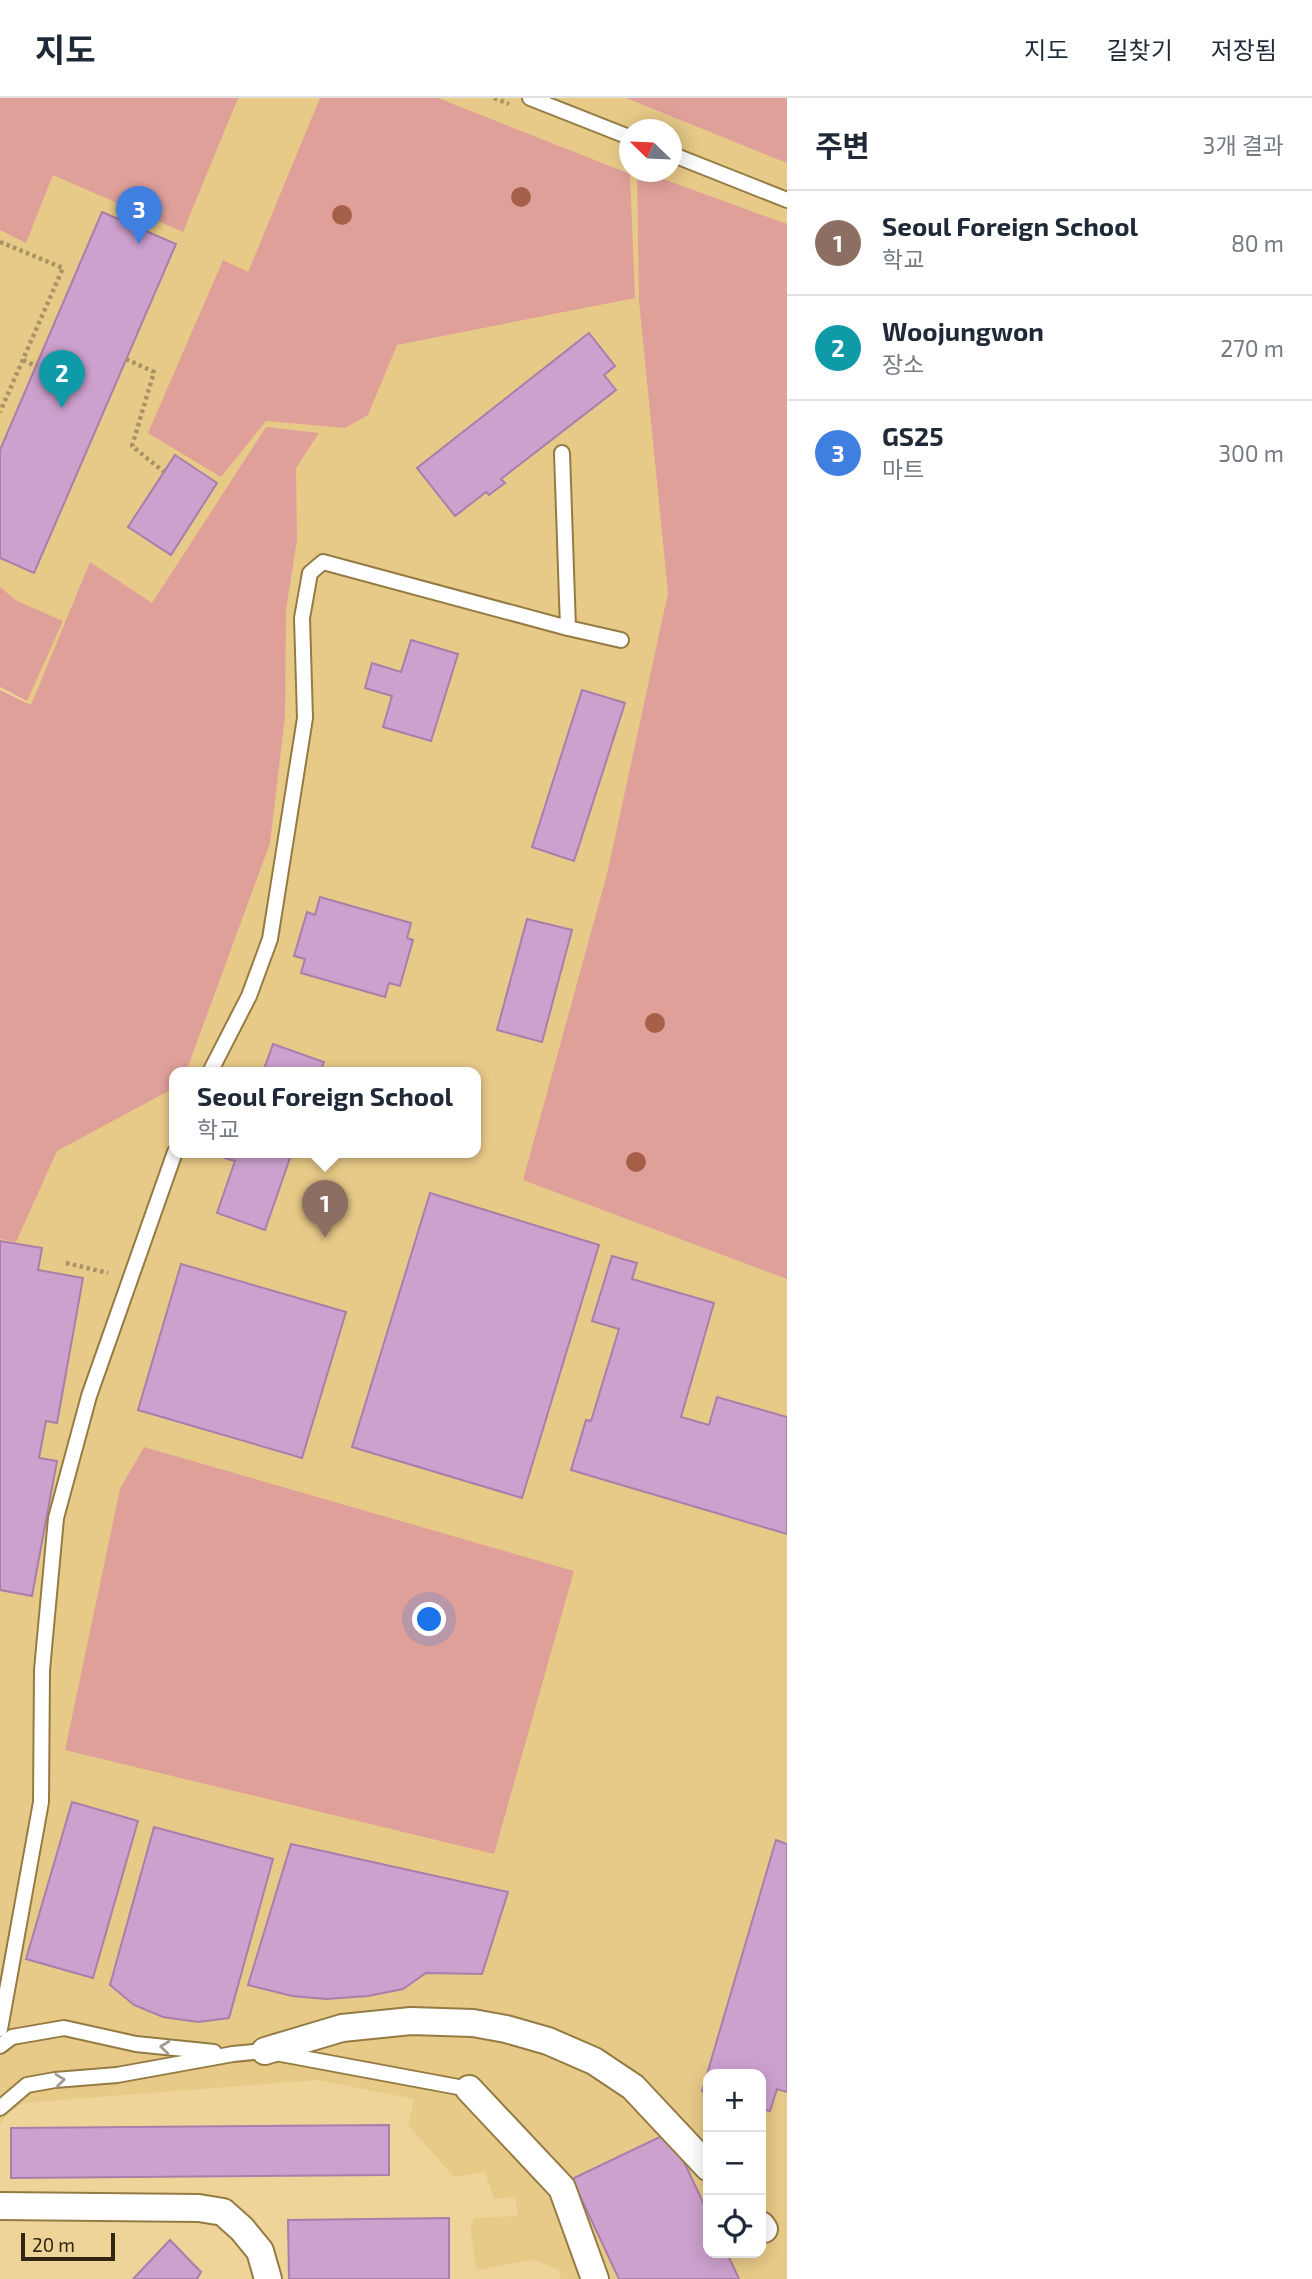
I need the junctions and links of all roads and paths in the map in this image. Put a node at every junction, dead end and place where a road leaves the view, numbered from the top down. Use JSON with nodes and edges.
{"nodes":[{"id":1,"x":530,"y":98,"type":"edge"},
{"id":2,"x":619,"y":133,"type":"edge"},
{"id":3,"x":682,"y":158,"type":"edge"},
{"id":4,"x":787,"y":200,"type":"edge"},
{"id":5,"x":0,"y":242,"type":"edge"},
{"id":6,"x":126,"y":359,"type":"dead end"},
{"id":7,"x":23,"y":360,"type":"junction"},
{"id":8,"x":36,"y":366,"type":"dead end"},
{"id":9,"x":0,"y":412,"type":"edge"},
{"id":10,"x":562,"y":453,"type":"dead end"},
{"id":11,"x":163,"y":472,"type":"dead end"},
{"id":12,"x":568,"y":628,"type":"junction"},
{"id":13,"x":621,"y":640,"type":"dead end"},
{"id":14,"x":213,"y":1067,"type":"edge"},
{"id":15,"x":173,"y":1158,"type":"edge"},
{"id":16,"x":66,"y":1263,"type":"dead end"},
{"id":17,"x":129,"y":1279,"type":"junction"},
{"id":18,"x":0,"y":2029,"type":"edge"},
{"id":19,"x":0,"y":2046,"type":"edge"},
{"id":20,"x":265,"y":2051,"type":"junction"},
{"id":21,"x":233,"y":2054,"type":"junction"},
{"id":22,"x":469,"y":2089,"type":"joint"},
{"id":23,"x":0,"y":2108,"type":"edge"},
{"id":24,"x":703,"y":2162,"type":"edge"},
{"id":25,"x":0,"y":2206,"type":"edge"},
{"id":26,"x":268,"y":2279,"type":"edge"},
{"id":27,"x":595,"y":2279,"type":"edge"}],
"edges":[{"from":1,"to":2,"type":"lane"},
{"from":3,"to":4,"type":"lane"},
{"from":5,"to":7,"type":"path"},
{"from":6,"to":11,"type":"path"},
{"from":7,"to":8,"type":"path"},
{"from":7,"to":9,"type":"path"},
{"from":10,"to":12,"type":"lane"},
{"from":12,"to":13,"type":"lane"},
{"from":12,"to":14,"type":"lane"},
{"from":15,"to":17,"type":"lane"},
{"from":16,"to":17,"type":"path"},
{"from":17,"to":18,"type":"lane"},
{"from":21,"to":19,"type":"lane","one_way":true},
{"from":20,"to":21,"type":"lane"},
{"from":20,"to":22,"type":"lane"},
{"from":20,"to":24,"type":"street"},
{"from":23,"to":21,"type":"lane","one_way":true},
{"from":22,"to":27,"type":"street"},
{"from":25,"to":26,"type":"street"}]}
